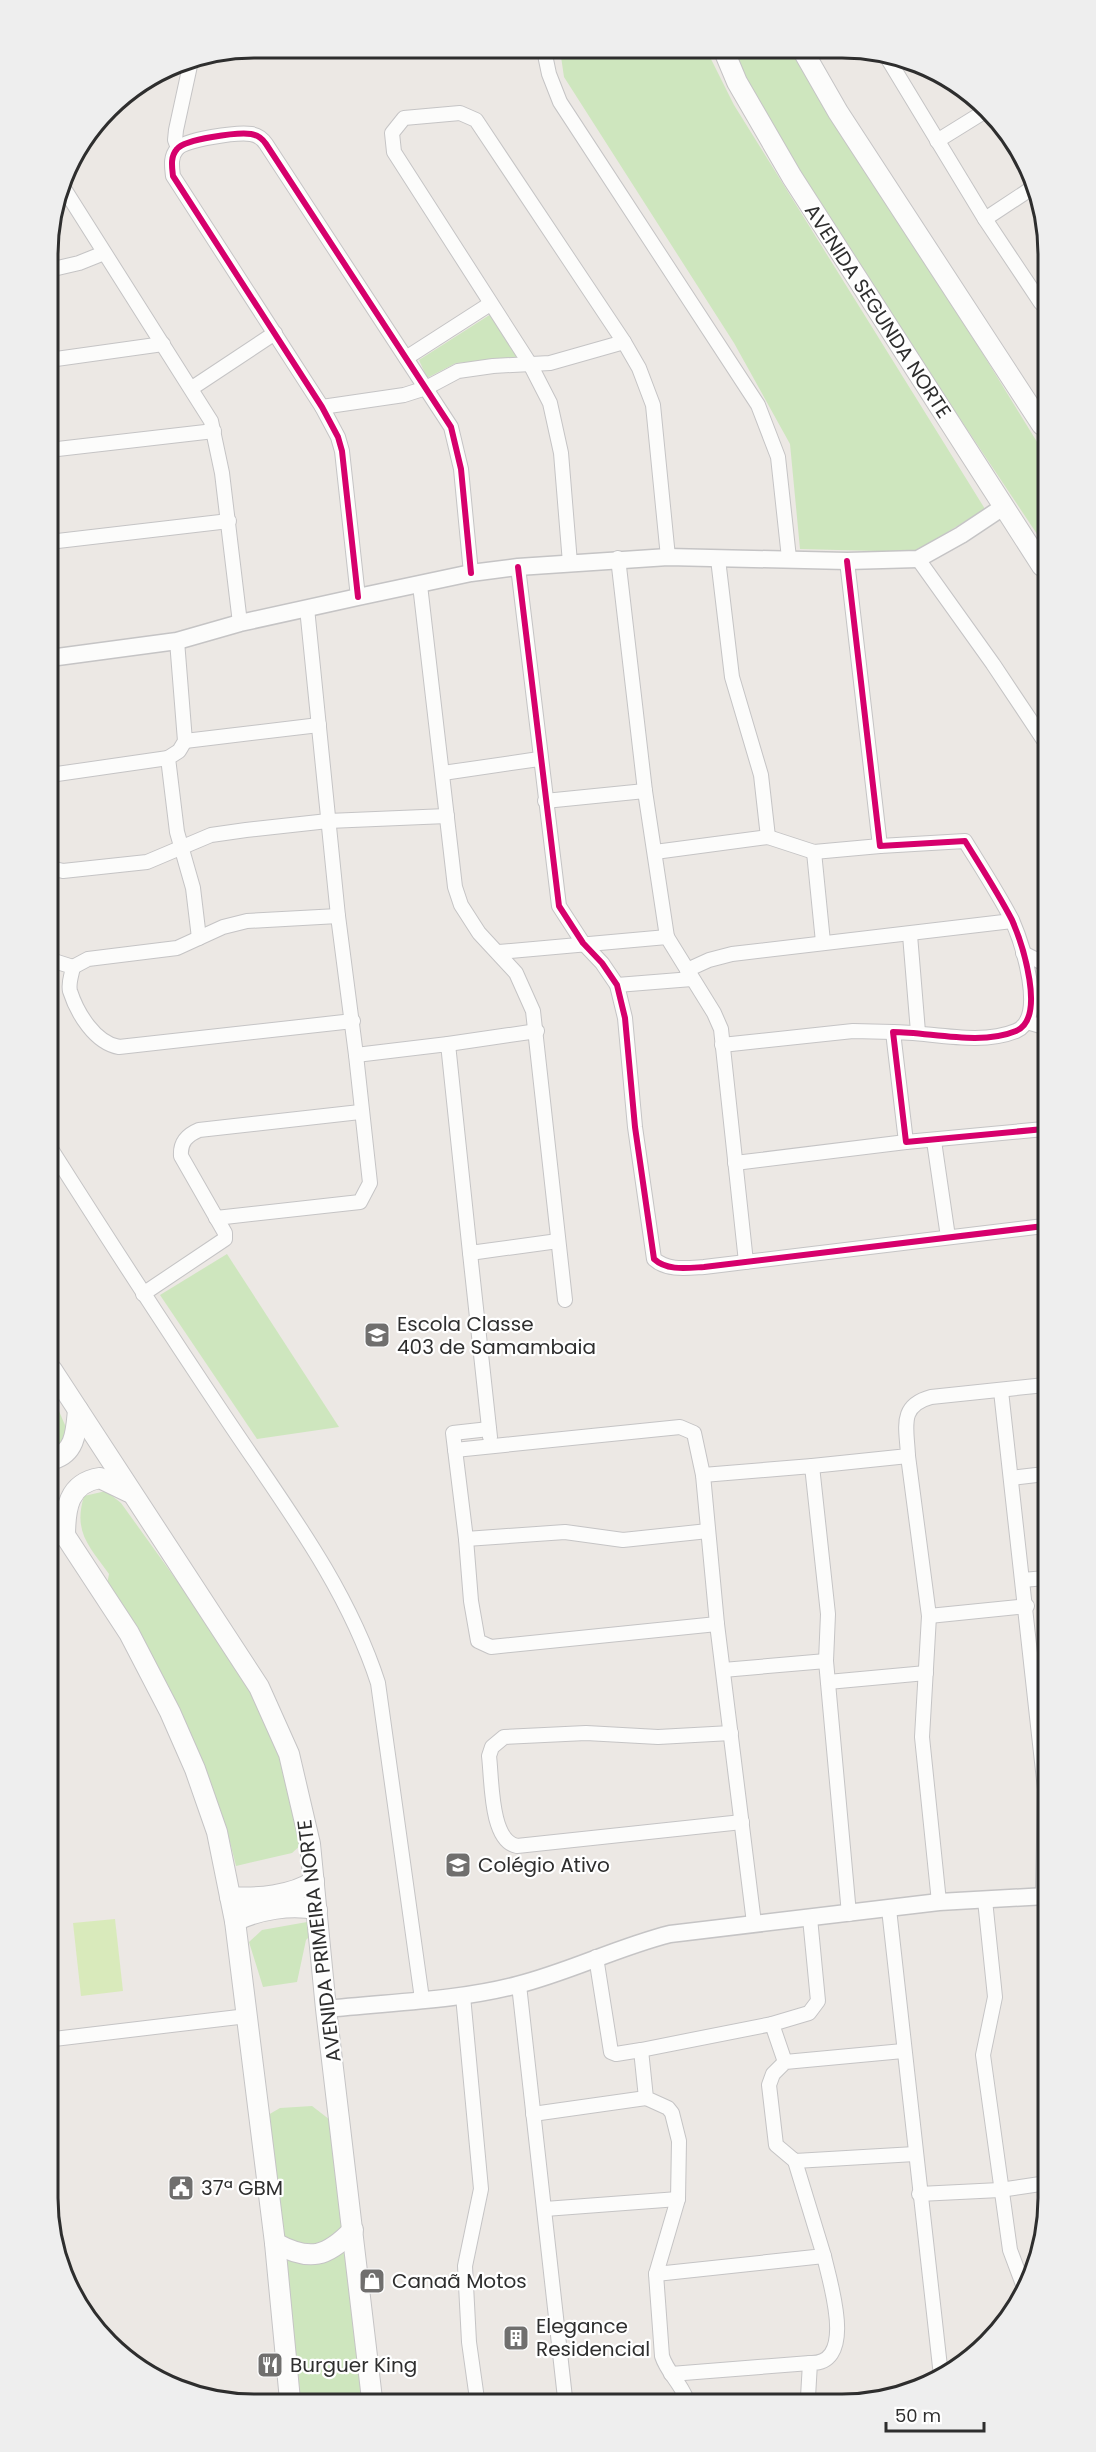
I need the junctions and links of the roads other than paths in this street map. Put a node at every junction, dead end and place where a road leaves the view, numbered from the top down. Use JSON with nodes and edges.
{"nodes":[{"id":1,"x":546,"y":58,"type":"edge"},
{"id":2,"x":727,"y":58,"type":"edge"},
{"id":3,"x":807,"y":58,"type":"edge"},
{"id":4,"x":892,"y":65,"type":"edge"},
{"id":5,"x":189,"y":70,"type":"edge"},
{"id":6,"x":979,"y":115,"type":"edge"},
{"id":7,"x":937,"y":141,"type":"junction"},
{"id":8,"x":178,"y":148,"type":"junction"},
{"id":9,"x":1027,"y":191,"type":"edge"},
{"id":10,"x":68,"y":195,"type":"edge"},
{"id":11,"x":985,"y":219,"type":"junction"},
{"id":12,"x":104,"y":253,"type":"junction"},
{"id":13,"x":59,"y":268,"type":"edge"},
{"id":14,"x":1038,"y":295,"type":"edge"},
{"id":15,"x":490,"y":304,"type":"junction"},
{"id":16,"x":275,"y":333,"type":"junction"},
{"id":17,"x":624,"y":342,"type":"junction"},
{"id":18,"x":163,"y":344,"type":"junction"},
{"id":19,"x":406,"y":358,"type":"junction"},
{"id":20,"x":59,"y":359,"type":"edge"},
{"id":21,"x":530,"y":364,"type":"junction"},
{"id":22,"x":192,"y":388,"type":"junction"},
{"id":23,"x":426,"y":388,"type":"junction"},
{"id":24,"x":322,"y":407,"type":"junction"},
{"id":25,"x":1038,"y":419,"type":"edge"},
{"id":26,"x":214,"y":431,"type":"junction"},
{"id":27,"x":59,"y":449,"type":"edge"},
{"id":28,"x":1003,"y":507,"type":"junction"},
{"id":29,"x":229,"y":521,"type":"junction"},
{"id":30,"x":59,"y":541,"type":"edge"},
{"id":31,"x":1035,"y":546,"type":"edge"},
{"id":32,"x":668,"y":557,"type":"junction"},
{"id":33,"x":618,"y":558,"type":"junction"},
{"id":34,"x":789,"y":558,"type":"junction"},
{"id":35,"x":718,"y":559,"type":"junction"},
{"id":36,"x":918,"y":559,"type":"junction"},
{"id":37,"x":847,"y":561,"type":"junction"},
{"id":38,"x":570,"y":563,"type":"junction"},
{"id":39,"x":518,"y":567,"type":"junction"},
{"id":40,"x":471,"y":573,"type":"junction"},
{"id":41,"x":420,"y":585,"type":"junction"},
{"id":42,"x":358,"y":597,"type":"junction"},
{"id":43,"x":307,"y":609,"type":"junction"},
{"id":44,"x":240,"y":623,"type":"junction"},
{"id":45,"x":177,"y":641,"type":"junction"},
{"id":46,"x":59,"y":657,"type":"edge"},
{"id":47,"x":320,"y":725,"type":"junction"},
{"id":48,"x":1038,"y":731,"type":"edge"},
{"id":49,"x":185,"y":741,"type":"junction"},
{"id":50,"x":168,"y":758,"type":"junction"},
{"id":51,"x":539,"y":759,"type":"junction"},
{"id":52,"x":443,"y":773,"type":"junction"},
{"id":53,"x":59,"y":774,"type":"edge"},
{"id":54,"x":645,"y":791,"type":"junction"},
{"id":55,"x":545,"y":801,"type":"junction"},
{"id":56,"x":447,"y":816,"type":"junction"},
{"id":57,"x":328,"y":821,"type":"junction"},
{"id":58,"x":768,"y":837,"type":"junction"},
{"id":59,"x":880,"y":846,"type":"junction"},
{"id":60,"x":183,"y":849,"type":"junction"},
{"id":61,"x":655,"y":852,"type":"junction"},
{"id":62,"x":814,"y":852,"type":"junction"},
{"id":63,"x":59,"y":870,"type":"edge"},
{"id":64,"x":338,"y":916,"type":"junction"},
{"id":65,"x":1012,"y":921,"type":"junction"},
{"id":66,"x":910,"y":935,"type":"junction"},
{"id":67,"x":667,"y":937,"type":"junction"},
{"id":68,"x":199,"y":938,"type":"junction"},
{"id":69,"x":823,"y":942,"type":"junction"},
{"id":70,"x":583,"y":943,"type":"junction"},
{"id":71,"x":499,"y":952,"type":"junction"},
{"id":72,"x":1023,"y":953,"type":"junction"},
{"id":73,"x":1038,"y":960,"type":"edge"},
{"id":74,"x":59,"y":962,"type":"edge"},
{"id":75,"x":73,"y":967,"type":"junction"},
{"id":76,"x":690,"y":974,"type":"junction"},
{"id":77,"x":617,"y":985,"type":"junction"},
{"id":78,"x":352,"y":1021,"type":"junction"},
{"id":79,"x":1027,"y":1022,"type":"junction"},
{"id":80,"x":1038,"y":1025,"type":"edge"},
{"id":81,"x":537,"y":1031,"type":"junction"},
{"id":82,"x":893,"y":1032,"type":"junction"},
{"id":83,"x":918,"y":1032,"type":"junction"},
{"id":84,"x":448,"y":1044,"type":"junction"},
{"id":85,"x":722,"y":1045,"type":"junction"},
{"id":86,"x":356,"y":1055,"type":"junction"},
{"id":87,"x":360,"y":1112,"type":"junction"},
{"id":88,"x":1038,"y":1130,"type":"edge"},
{"id":89,"x":934,"y":1141,"type":"junction"},
{"id":90,"x":906,"y":1142,"type":"junction"},
{"id":91,"x":59,"y":1161,"type":"edge"},
{"id":92,"x":735,"y":1163,"type":"junction"},
{"id":93,"x":216,"y":1218,"type":"junction"},
{"id":94,"x":1038,"y":1227,"type":"edge"},
{"id":95,"x":948,"y":1238,"type":"junction"},
{"id":96,"x":558,"y":1241,"type":"junction"},
{"id":97,"x":470,"y":1253,"type":"junction"},
{"id":98,"x":746,"y":1262,"type":"junction"},
{"id":99,"x":143,"y":1294,"type":"junction"},
{"id":100,"x":565,"y":1300,"type":"dead end"},
{"id":101,"x":58,"y":1380,"type":"edge"},
{"id":102,"x":1037,"y":1386,"type":"edge"},
{"id":103,"x":1001,"y":1391,"type":"junction"},
{"id":104,"x":78,"y":1410,"type":"junction"},
{"id":105,"x":489,"y":1429,"type":"junction"},
{"id":106,"x":491,"y":1444,"type":"junction"},
{"id":107,"x":455,"y":1450,"type":"junction"},
{"id":108,"x":58,"y":1456,"type":"edge"},
{"id":109,"x":908,"y":1456,"type":"junction"},
{"id":110,"x":812,"y":1466,"type":"junction"},
{"id":111,"x":703,"y":1475,"type":"junction"},
{"id":112,"x":1037,"y":1475,"type":"edge"},
{"id":113,"x":1011,"y":1478,"type":"junction"},
{"id":114,"x":131,"y":1493,"type":"junction"},
{"id":115,"x":58,"y":1525,"type":"edge"},
{"id":116,"x":708,"y":1531,"type":"junction"},
{"id":117,"x":65,"y":1537,"type":"junction"},
{"id":118,"x":466,"y":1539,"type":"junction"},
{"id":119,"x":1037,"y":1579,"type":"edge"},
{"id":120,"x":1023,"y":1580,"type":"junction"},
{"id":121,"x":1027,"y":1606,"type":"junction"},
{"id":122,"x":929,"y":1616,"type":"junction"},
{"id":123,"x":717,"y":1624,"type":"junction"},
{"id":124,"x":826,"y":1660,"type":"junction"},
{"id":125,"x":1037,"y":1669,"type":"edge"},
{"id":126,"x":723,"y":1670,"type":"junction"},
{"id":127,"x":926,"y":1672,"type":"junction"},
{"id":128,"x":828,"y":1682,"type":"junction"},
{"id":129,"x":731,"y":1733,"type":"junction"},
{"id":130,"x":742,"y":1822,"type":"junction"},
{"id":131,"x":314,"y":1881,"type":"junction"},
{"id":132,"x":230,"y":1897,"type":"junction"},
{"id":133,"x":1037,"y":1897,"type":"edge"},
{"id":134,"x":986,"y":1900,"type":"junction"},
{"id":135,"x":939,"y":1902,"type":"junction"},
{"id":136,"x":889,"y":1909,"type":"junction"},
{"id":137,"x":317,"y":1910,"type":"junction"},
{"id":138,"x":849,"y":1914,"type":"junction"},
{"id":139,"x":810,"y":1918,"type":"junction"},
{"id":140,"x":235,"y":1921,"type":"junction"},
{"id":141,"x":754,"y":1923,"type":"junction"},
{"id":142,"x":596,"y":1957,"type":"junction"},
{"id":143,"x":519,"y":1985,"type":"junction"},
{"id":144,"x":463,"y":1996,"type":"junction"},
{"id":145,"x":422,"y":1999,"type":"junction"},
{"id":146,"x":326,"y":2009,"type":"junction"},
{"id":147,"x":247,"y":2016,"type":"junction"},
{"id":148,"x":772,"y":2024,"type":"junction"},
{"id":149,"x":58,"y":2039,"type":"edge"},
{"id":150,"x":641,"y":2050,"type":"junction"},
{"id":151,"x":903,"y":2051,"type":"junction"},
{"id":152,"x":785,"y":2062,"type":"junction"},
{"id":153,"x":646,"y":2098,"type":"junction"},
{"id":154,"x":533,"y":2114,"type":"junction"},
{"id":155,"x":915,"y":2154,"type":"junction"},
{"id":156,"x":795,"y":2161,"type":"junction"},
{"id":157,"x":1037,"y":2184,"type":"edge"},
{"id":158,"x":1000,"y":2190,"type":"junction"},
{"id":159,"x":920,"y":2194,"type":"junction"},
{"id":160,"x":678,"y":2199,"type":"junction"},
{"id":161,"x":545,"y":2209,"type":"junction"},
{"id":162,"x":353,"y":2230,"type":"junction"},
{"id":163,"x":275,"y":2243,"type":"junction"},
{"id":164,"x":824,"y":2256,"type":"junction"},
{"id":165,"x":656,"y":2274,"type":"junction"},
{"id":166,"x":1020,"y":2279,"type":"edge"},
{"id":167,"x":810,"y":2363,"type":"junction"},
{"id":168,"x":940,"y":2367,"type":"edge"},
{"id":169,"x":671,"y":2374,"type":"junction"},
{"id":170,"x":289,"y":2394,"type":"edge"},
{"id":171,"x":371,"y":2394,"type":"edge"},
{"id":172,"x":476,"y":2394,"type":"edge"},
{"id":173,"x":565,"y":2394,"type":"edge"},
{"id":174,"x":684,"y":2394,"type":"edge"},
{"id":175,"x":808,"y":2394,"type":"edge"}],
"edges":[{"from":1,"to":34,"type":"street"},
{"from":2,"to":28,"type":"main road","name":"AVENIDA SEGUNDA NORTE"},
{"from":3,"to":25,"type":"main road"},
{"from":4,"to":7,"type":"street"},
{"from":5,"to":8,"type":"street"},
{"from":6,"to":7,"type":"street"},
{"from":7,"to":11,"type":"street"},
{"from":8,"to":16,"type":"street"},
{"from":8,"to":19,"type":"street"},
{"from":9,"to":11,"type":"street"},
{"from":10,"to":12,"type":"street"},
{"from":11,"to":14,"type":"street"},
{"from":12,"to":13,"type":"street"},
{"from":12,"to":18,"type":"street"},
{"from":15,"to":17,"type":"street"},
{"from":15,"to":19,"type":"street"},
{"from":15,"to":21,"type":"street"},
{"from":16,"to":22,"type":"street"},
{"from":16,"to":24,"type":"street"},
{"from":17,"to":21,"type":"street"},
{"from":17,"to":32,"type":"street"},
{"from":18,"to":20,"type":"street"},
{"from":18,"to":22,"type":"street"},
{"from":19,"to":23,"type":"street"},
{"from":21,"to":23,"type":"street"},
{"from":21,"to":38,"type":"street"},
{"from":22,"to":26,"type":"street"},
{"from":23,"to":24,"type":"street"},
{"from":23,"to":40,"type":"street"},
{"from":24,"to":42,"type":"street"},
{"from":26,"to":27,"type":"street"},
{"from":26,"to":29,"type":"street"},
{"from":28,"to":31,"type":"main road","name":"AVENIDA SEGUNDA NORTE"},
{"from":28,"to":36,"type":"street"},
{"from":29,"to":30,"type":"street"},
{"from":29,"to":44,"type":"street"},
{"from":32,"to":33,"type":"street"},
{"from":32,"to":35,"type":"street"},
{"from":33,"to":38,"type":"street"},
{"from":33,"to":54,"type":"street"},
{"from":34,"to":35,"type":"street"},
{"from":34,"to":37,"type":"street"},
{"from":35,"to":58,"type":"street"},
{"from":36,"to":37,"type":"street"},
{"from":36,"to":48,"type":"street"},
{"from":37,"to":59,"type":"street"},
{"from":38,"to":39,"type":"street"},
{"from":39,"to":40,"type":"street"},
{"from":39,"to":51,"type":"street"},
{"from":40,"to":41,"type":"street"},
{"from":41,"to":42,"type":"street"},
{"from":41,"to":52,"type":"street"},
{"from":42,"to":43,"type":"street"},
{"from":43,"to":44,"type":"street"},
{"from":43,"to":47,"type":"street"},
{"from":44,"to":45,"type":"street"},
{"from":45,"to":46,"type":"street"},
{"from":45,"to":49,"type":"street"},
{"from":47,"to":49,"type":"street"},
{"from":47,"to":57,"type":"street"},
{"from":49,"to":50,"type":"street"},
{"from":50,"to":53,"type":"street"},
{"from":50,"to":60,"type":"street"},
{"from":51,"to":52,"type":"street"},
{"from":51,"to":55,"type":"street"},
{"from":52,"to":56,"type":"street"},
{"from":54,"to":55,"type":"street"},
{"from":54,"to":61,"type":"street"},
{"from":55,"to":70,"type":"street"},
{"from":56,"to":57,"type":"street"},
{"from":56,"to":71,"type":"street"},
{"from":57,"to":60,"type":"street"},
{"from":57,"to":64,"type":"street"},
{"from":58,"to":61,"type":"street"},
{"from":58,"to":62,"type":"street"},
{"from":59,"to":62,"type":"street"},
{"from":59,"to":65,"type":"street"},
{"from":60,"to":63,"type":"street"},
{"from":60,"to":68,"type":"street"},
{"from":61,"to":67,"type":"street"},
{"from":62,"to":69,"type":"street"},
{"from":64,"to":68,"type":"street"},
{"from":64,"to":78,"type":"street"},
{"from":65,"to":66,"type":"street"},
{"from":65,"to":72,"type":"street"},
{"from":66,"to":69,"type":"street"},
{"from":66,"to":83,"type":"street"},
{"from":67,"to":70,"type":"street"},
{"from":67,"to":76,"type":"street"},
{"from":68,"to":75,"type":"street"},
{"from":69,"to":76,"type":"street"},
{"from":70,"to":71,"type":"street"},
{"from":70,"to":77,"type":"street"},
{"from":71,"to":81,"type":"street"},
{"from":72,"to":73,"type":"street"},
{"from":72,"to":79,"type":"street"},
{"from":74,"to":75,"type":"street"},
{"from":75,"to":78,"type":"street"},
{"from":76,"to":77,"type":"street"},
{"from":76,"to":85,"type":"street"},
{"from":77,"to":98,"type":"street"},
{"from":78,"to":86,"type":"street"},
{"from":79,"to":80,"type":"street"},
{"from":79,"to":83,"type":"street"},
{"from":81,"to":84,"type":"street"},
{"from":81,"to":96,"type":"street"},
{"from":82,"to":83,"type":"street"},
{"from":82,"to":85,"type":"street"},
{"from":82,"to":90,"type":"street"},
{"from":84,"to":86,"type":"street"},
{"from":84,"to":97,"type":"street"},
{"from":85,"to":92,"type":"street"},
{"from":86,"to":87,"type":"street"},
{"from":87,"to":93,"type":"street"},
{"from":87,"to":93,"type":"street"},
{"from":88,"to":89,"type":"street"},
{"from":89,"to":90,"type":"street"},
{"from":89,"to":95,"type":"street"},
{"from":90,"to":92,"type":"street"},
{"from":91,"to":99,"type":"street"},
{"from":92,"to":98,"type":"street"},
{"from":93,"to":99,"type":"street"},
{"from":94,"to":95,"type":"street"},
{"from":95,"to":98,"type":"street"},
{"from":96,"to":97,"type":"street"},
{"from":96,"to":100,"type":"street"},
{"from":97,"to":105,"type":"street"},
{"from":99,"to":145,"type":"street"},
{"from":101,"to":104,"type":"main road","name":"AVENIDA PRIMEIRA NORTE"},
{"from":102,"to":103,"type":"street"},
{"from":103,"to":109,"type":"street"},
{"from":103,"to":113,"type":"street"},
{"from":104,"to":108,"type":"main road"},
{"from":104,"to":114,"type":"main road","name":"AVENIDA PRIMEIRA NORTE"},
{"from":105,"to":106,"type":"street"},
{"from":105,"to":107,"type":"street"},
{"from":106,"to":107,"type":"street"},
{"from":106,"to":111,"type":"street"},
{"from":107,"to":118,"type":"street"},
{"from":109,"to":110,"type":"street"},
{"from":109,"to":122,"type":"street"},
{"from":110,"to":111,"type":"street"},
{"from":110,"to":124,"type":"street"},
{"from":111,"to":116,"type":"street"},
{"from":112,"to":113,"type":"street"},
{"from":113,"to":120,"type":"street"},
{"from":114,"to":117,"type":"main road"},
{"from":114,"to":131,"type":"main road","name":"AVENIDA PRIMEIRA NORTE"},
{"from":115,"to":117,"type":"main road"},
{"from":116,"to":118,"type":"street"},
{"from":116,"to":123,"type":"street"},
{"from":117,"to":132,"type":"main road"},
{"from":118,"to":123,"type":"street"},
{"from":119,"to":120,"type":"street"},
{"from":120,"to":121,"type":"street"},
{"from":121,"to":122,"type":"street"},
{"from":121,"to":125,"type":"street"},
{"from":122,"to":127,"type":"street"},
{"from":123,"to":126,"type":"street"},
{"from":124,"to":126,"type":"street"},
{"from":124,"to":128,"type":"street"},
{"from":126,"to":129,"type":"street"},
{"from":127,"to":128,"type":"street"},
{"from":127,"to":135,"type":"street"},
{"from":128,"to":138,"type":"street"},
{"from":129,"to":130,"type":"street"},
{"from":129,"to":130,"type":"street"},
{"from":130,"to":141,"type":"street"},
{"from":131,"to":132,"type":"main road"},
{"from":131,"to":137,"type":"main road","name":"AVENIDA PRIMEIRA NORTE"},
{"from":132,"to":140,"type":"main road"},
{"from":133,"to":134,"type":"street"},
{"from":134,"to":135,"type":"street"},
{"from":134,"to":158,"type":"street"},
{"from":135,"to":136,"type":"street"},
{"from":136,"to":138,"type":"street"},
{"from":136,"to":151,"type":"street"},
{"from":137,"to":140,"type":"main road"},
{"from":137,"to":146,"type":"main road","name":"AVENIDA PRIMEIRA NORTE"},
{"from":138,"to":139,"type":"street"},
{"from":139,"to":141,"type":"street"},
{"from":139,"to":148,"type":"street"},
{"from":140,"to":147,"type":"main road"},
{"from":141,"to":142,"type":"street"},
{"from":142,"to":143,"type":"street"},
{"from":142,"to":150,"type":"street"},
{"from":143,"to":144,"type":"street"},
{"from":143,"to":154,"type":"street"},
{"from":144,"to":145,"type":"street"},
{"from":144,"to":172,"type":"street"},
{"from":145,"to":146,"type":"street"},
{"from":146,"to":162,"type":"main road","name":"AVENIDA PRIMEIRA NORTE"},
{"from":147,"to":149,"type":"street"},
{"from":147,"to":163,"type":"main road"},
{"from":148,"to":150,"type":"street"},
{"from":148,"to":152,"type":"street"},
{"from":150,"to":153,"type":"street"},
{"from":151,"to":152,"type":"street"},
{"from":151,"to":155,"type":"street"},
{"from":152,"to":156,"type":"street"},
{"from":153,"to":154,"type":"street"},
{"from":153,"to":160,"type":"street"},
{"from":154,"to":161,"type":"street"},
{"from":155,"to":156,"type":"street"},
{"from":155,"to":159,"type":"street"},
{"from":156,"to":164,"type":"street"},
{"from":157,"to":158,"type":"street"},
{"from":158,"to":159,"type":"street"},
{"from":158,"to":166,"type":"street"},
{"from":159,"to":168,"type":"street"},
{"from":160,"to":161,"type":"street"},
{"from":160,"to":165,"type":"street"},
{"from":161,"to":173,"type":"street"},
{"from":162,"to":163,"type":"main road"},
{"from":162,"to":171,"type":"main road","name":"AVENIDA PRIMEIRA NORTE"},
{"from":163,"to":170,"type":"main road"},
{"from":164,"to":165,"type":"street"},
{"from":164,"to":167,"type":"street"},
{"from":165,"to":169,"type":"street"},
{"from":167,"to":169,"type":"street"},
{"from":167,"to":175,"type":"street"},
{"from":169,"to":174,"type":"street"}]}
